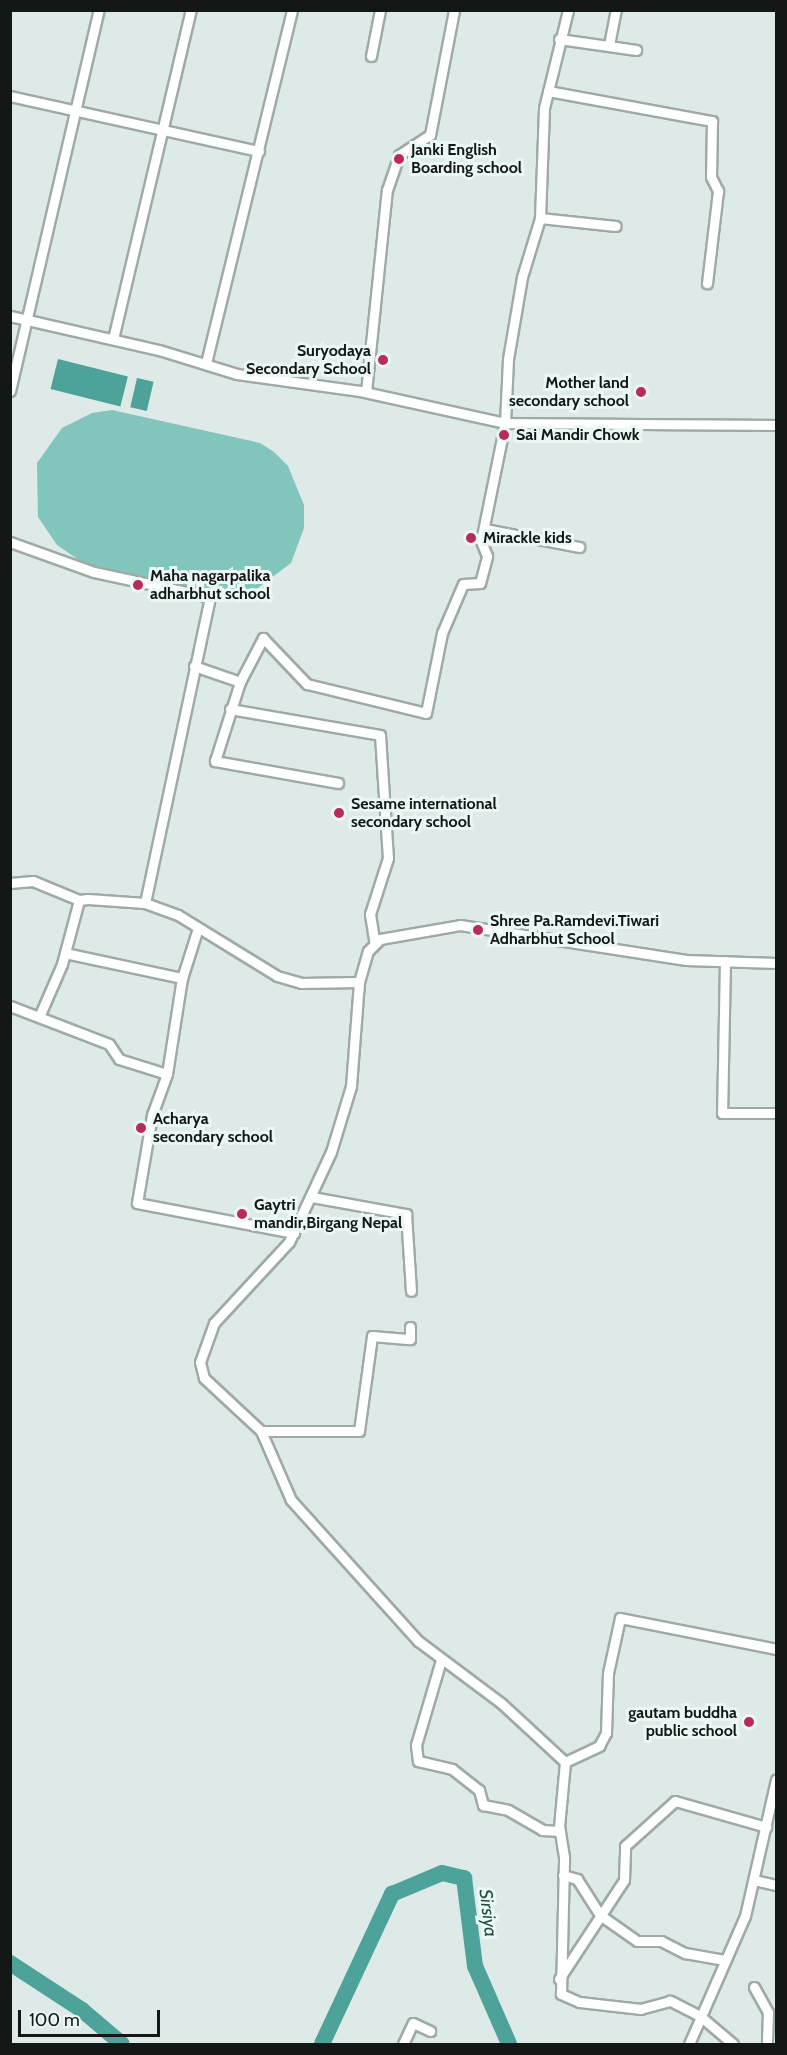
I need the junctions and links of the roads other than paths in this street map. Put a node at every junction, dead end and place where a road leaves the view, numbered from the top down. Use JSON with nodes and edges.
{"nodes":[{"id":1,"x":99,"y":10,"type":"edge"},
{"id":2,"x":191,"y":10,"type":"edge"},
{"id":3,"x":292,"y":10,"type":"edge"},
{"id":4,"x":380,"y":10,"type":"edge"},
{"id":5,"x":454,"y":10,"type":"edge"},
{"id":6,"x":568,"y":10,"type":"edge"},
{"id":7,"x":616,"y":10,"type":"edge"},
{"id":8,"x":559,"y":39,"type":"junction"},
{"id":9,"x":609,"y":45,"type":"junction"},
{"id":10,"x":636,"y":50,"type":"dead end"},
{"id":11,"x":371,"y":56,"type":"dead end"},
{"id":12,"x":548,"y":91,"type":"junction"},
{"id":13,"x":10,"y":96,"type":"edge"},
{"id":14,"x":75,"y":112,"type":"junction"},
{"id":15,"x":162,"y":132,"type":"junction"},
{"id":16,"x":259,"y":151,"type":"junction"},
{"id":17,"x":540,"y":218,"type":"junction"},
{"id":18,"x":616,"y":226,"type":"dead end"},
{"id":19,"x":706,"y":283,"type":"dead end"},
{"id":20,"x":10,"y":316,"type":"edge"},
{"id":21,"x":30,"y":320,"type":"junction"},
{"id":22,"x":112,"y":339,"type":"junction"},
{"id":23,"x":206,"y":363,"type":"junction"},
{"id":24,"x":10,"y":391,"type":"edge"},
{"id":25,"x":366,"y":393,"type":"junction"},
{"id":26,"x":505,"y":423,"type":"junction"},
{"id":27,"x":777,"y":425,"type":"edge"},
{"id":28,"x":485,"y":529,"type":"junction"},
{"id":29,"x":10,"y":542,"type":"edge"},
{"id":30,"x":579,"y":547,"type":"dead end"},
{"id":31,"x":194,"y":666,"type":"junction"},
{"id":32,"x":240,"y":682,"type":"junction"},
{"id":33,"x":230,"y":709,"type":"junction"},
{"id":34,"x":338,"y":783,"type":"dead end"},
{"id":35,"x":10,"y":883,"type":"edge"},
{"id":36,"x":79,"y":900,"type":"junction"},
{"id":37,"x":145,"y":903,"type":"junction"},
{"id":38,"x":198,"y":928,"type":"junction"},
{"id":39,"x":375,"y":944,"type":"junction"},
{"id":40,"x":65,"y":953,"type":"junction"},
{"id":41,"x":725,"y":961,"type":"junction"},
{"id":42,"x":777,"y":963,"type":"edge"},
{"id":43,"x":182,"y":978,"type":"junction"},
{"id":44,"x":359,"y":982,"type":"junction"},
{"id":45,"x":10,"y":1006,"type":"edge"},
{"id":46,"x":39,"y":1017,"type":"junction"},
{"id":47,"x":167,"y":1074,"type":"junction"},
{"id":48,"x":773,"y":1113,"type":"dead end"},
{"id":49,"x":312,"y":1197,"type":"junction"},
{"id":50,"x":294,"y":1233,"type":"junction"},
{"id":51,"x":411,"y":1291,"type":"dead end"},
{"id":52,"x":410,"y":1326,"type":"dead end"},
{"id":53,"x":261,"y":1431,"type":"junction"},
{"id":54,"x":777,"y":1649,"type":"edge"},
{"id":55,"x":441,"y":1660,"type":"junction"},
{"id":56,"x":565,"y":1762,"type":"junction"},
{"id":57,"x":777,"y":1779,"type":"edge"},
{"id":58,"x":766,"y":1827,"type":"junction"},
{"id":59,"x":560,"y":1832,"type":"junction"},
{"id":60,"x":563,"y":1875,"type":"junction"},
{"id":61,"x":754,"y":1880,"type":"junction"},
{"id":62,"x":777,"y":1885,"type":"edge"},
{"id":63,"x":600,"y":1915,"type":"junction"},
{"id":64,"x":724,"y":1960,"type":"junction"},
{"id":65,"x":559,"y":1978,"type":"junction"},
{"id":66,"x":754,"y":1987,"type":"dead end"},
{"id":67,"x":700,"y":2016,"type":"junction"},
{"id":68,"x":430,"y":2031,"type":"dead end"},
{"id":69,"x":403,"y":2044,"type":"edge"},
{"id":70,"x":689,"y":2044,"type":"edge"},
{"id":71,"x":734,"y":2044,"type":"edge"},
{"id":72,"x":767,"y":2044,"type":"edge"}],
"edges":[{"from":1,"to":14,"type":"street"},
{"from":2,"to":15,"type":"street"},
{"from":3,"to":16,"type":"street"},
{"from":4,"to":11,"type":"street"},
{"from":5,"to":25,"type":"street"},
{"from":6,"to":8,"type":"street"},
{"from":7,"to":9,"type":"street"},
{"from":8,"to":9,"type":"street"},
{"from":8,"to":12,"type":"street"},
{"from":9,"to":10,"type":"street"},
{"from":12,"to":17,"type":"street"},
{"from":12,"to":19,"type":"street"},
{"from":13,"to":14,"type":"street"},
{"from":14,"to":15,"type":"street"},
{"from":14,"to":21,"type":"street"},
{"from":15,"to":16,"type":"street"},
{"from":15,"to":22,"type":"street"},
{"from":16,"to":23,"type":"street"},
{"from":17,"to":18,"type":"street"},
{"from":17,"to":26,"type":"street"},
{"from":20,"to":21,"type":"street"},
{"from":21,"to":22,"type":"street"},
{"from":21,"to":24,"type":"street"},
{"from":22,"to":23,"type":"street"},
{"from":23,"to":25,"type":"street"},
{"from":25,"to":26,"type":"street"},
{"from":26,"to":27,"type":"street"},
{"from":26,"to":28,"type":"street"},
{"from":28,"to":30,"type":"street"},
{"from":28,"to":32,"type":"street"},
{"from":29,"to":31,"type":"street"},
{"from":31,"to":32,"type":"street"},
{"from":31,"to":37,"type":"street"},
{"from":32,"to":33,"type":"street"},
{"from":33,"to":34,"type":"street"},
{"from":33,"to":39,"type":"street"},
{"from":35,"to":36,"type":"street"},
{"from":36,"to":37,"type":"street"},
{"from":36,"to":40,"type":"street"},
{"from":37,"to":38,"type":"street"},
{"from":38,"to":43,"type":"street"},
{"from":38,"to":44,"type":"street"},
{"from":39,"to":41,"type":"street"},
{"from":39,"to":44,"type":"street"},
{"from":40,"to":43,"type":"street"},
{"from":40,"to":46,"type":"street"},
{"from":41,"to":42,"type":"street"},
{"from":41,"to":48,"type":"street"},
{"from":43,"to":47,"type":"street"},
{"from":44,"to":49,"type":"street"},
{"from":45,"to":46,"type":"street"},
{"from":46,"to":47,"type":"street"},
{"from":47,"to":50,"type":"street"},
{"from":49,"to":50,"type":"street"},
{"from":49,"to":51,"type":"street"},
{"from":50,"to":53,"type":"street"},
{"from":52,"to":53,"type":"street"},
{"from":53,"to":55,"type":"street"},
{"from":54,"to":56,"type":"street"},
{"from":55,"to":56,"type":"street"},
{"from":55,"to":59,"type":"street"},
{"from":56,"to":59,"type":"street"},
{"from":57,"to":58,"type":"street"},
{"from":58,"to":61,"type":"street"},
{"from":58,"to":63,"type":"street"},
{"from":59,"to":60,"type":"street"},
{"from":60,"to":63,"type":"street"},
{"from":60,"to":65,"type":"street"},
{"from":61,"to":62,"type":"street"},
{"from":61,"to":64,"type":"street"},
{"from":63,"to":64,"type":"street"},
{"from":63,"to":65,"type":"street"},
{"from":64,"to":67,"type":"street"},
{"from":65,"to":67,"type":"street"},
{"from":66,"to":72,"type":"street"},
{"from":67,"to":70,"type":"street"},
{"from":67,"to":71,"type":"street"},
{"from":68,"to":69,"type":"street"}]}
